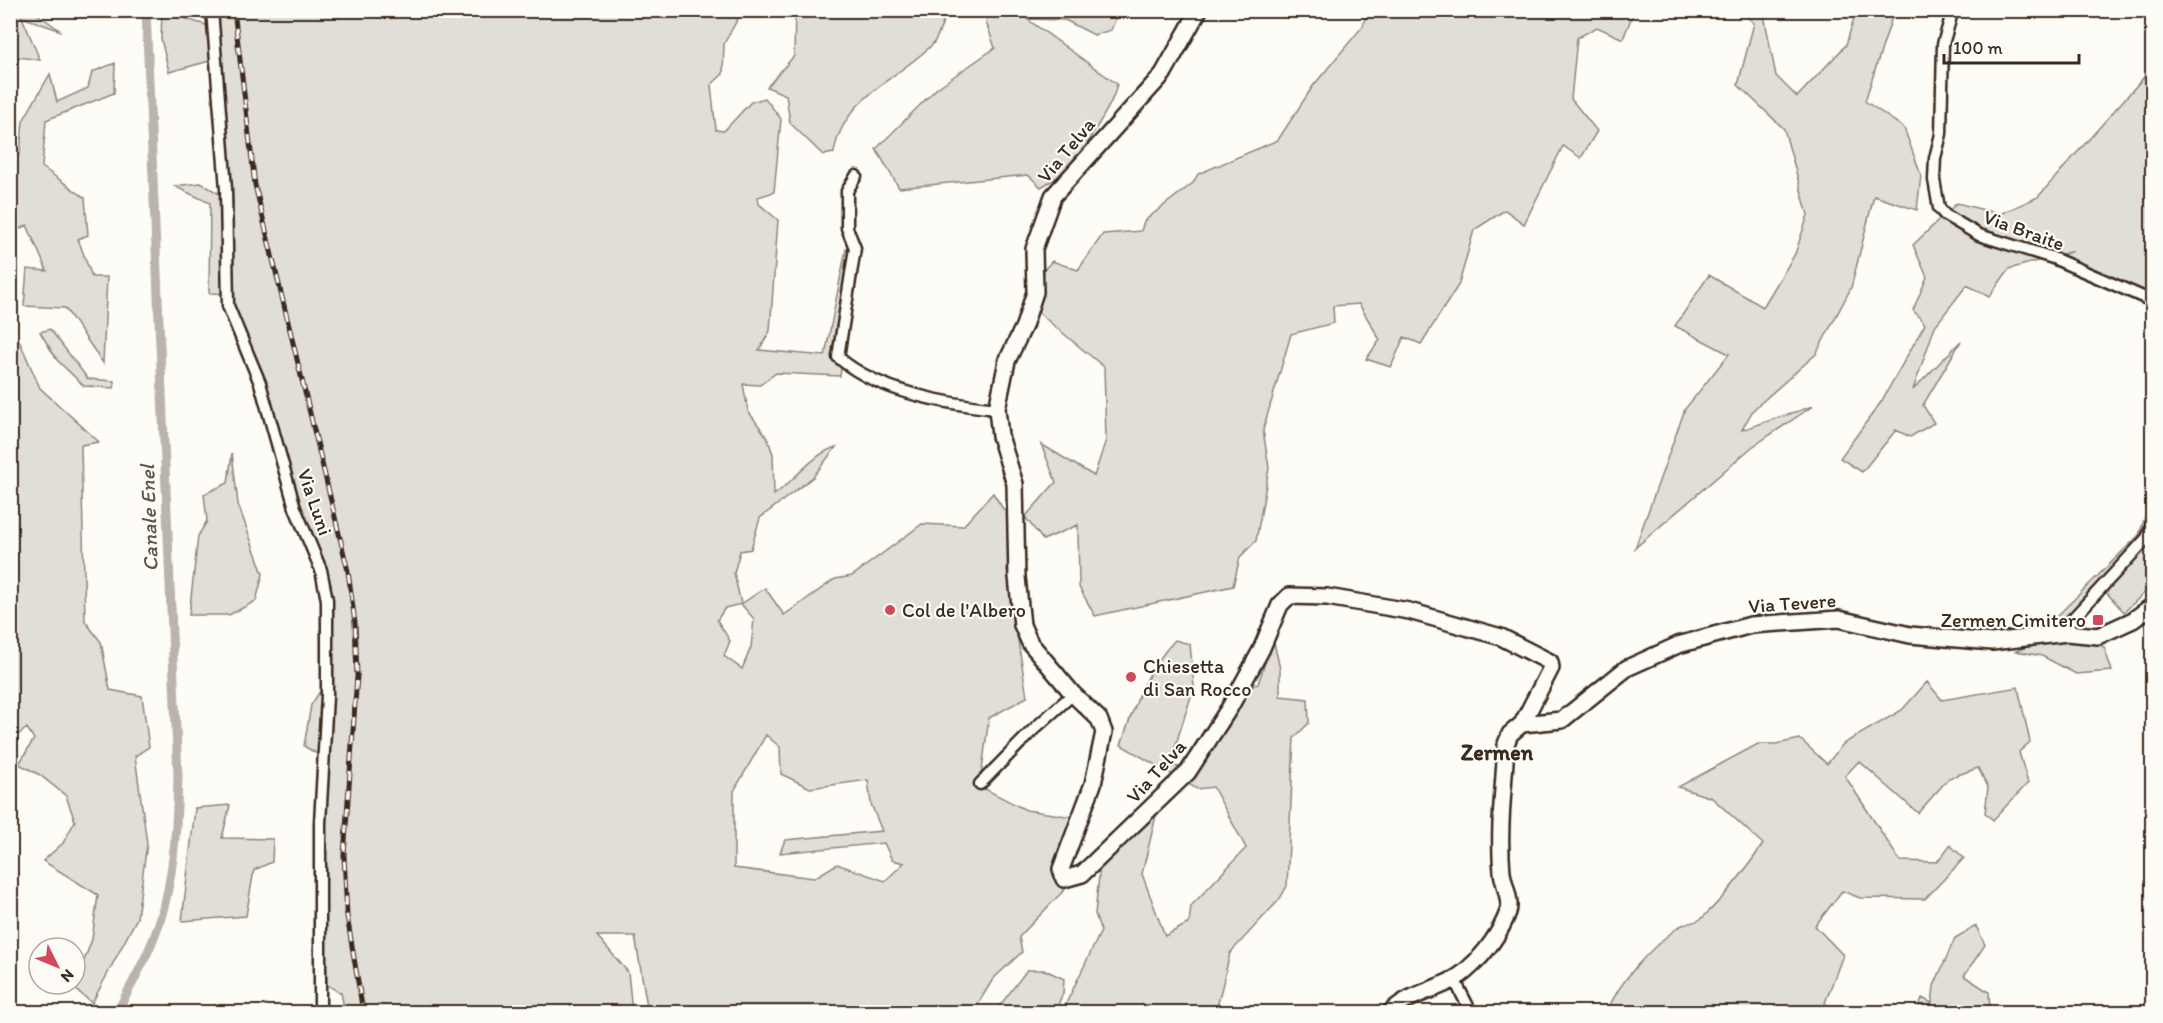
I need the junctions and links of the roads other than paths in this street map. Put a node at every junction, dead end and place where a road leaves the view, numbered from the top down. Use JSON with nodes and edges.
{"nodes":[{"id":1,"x":212,"y":10,"type":"edge"},
{"id":2,"x":1199,"y":10,"type":"edge"},
{"id":3,"x":1953,"y":10,"type":"edge"},
{"id":4,"x":856,"y":176,"type":"dead end"},
{"id":5,"x":2152,"y":301,"type":"edge"},
{"id":6,"x":997,"y":409,"type":"junction"},
{"id":7,"x":2152,"y":525,"type":"edge"},
{"id":8,"x":2152,"y":606,"type":"edge"},
{"id":9,"x":2064,"y":633,"type":"junction"},
{"id":10,"x":1073,"y":694,"type":"junction"},
{"id":11,"x":1521,"y":724,"type":"junction"},
{"id":12,"x":980,"y":784,"type":"dead end"},
{"id":13,"x":1455,"y":981,"type":"junction"},
{"id":14,"x":320,"y":1012,"type":"edge"},
{"id":15,"x":1391,"y":1012,"type":"edge"},
{"id":16,"x":1471,"y":1012,"type":"edge"}],
"edges":[{"from":1,"to":14,"type":"street","name":"Via Luni"},
{"from":2,"to":6,"type":"street","name":"Via Telva"},
{"from":3,"to":5,"type":"street","name":"Via Braite"},
{"from":4,"to":6,"type":"street"},
{"from":6,"to":10,"type":"street","name":"Via Telva"},
{"from":7,"to":9,"type":"street"},
{"from":8,"to":9,"type":"street","name":"Via Tevere"},
{"from":9,"to":11,"type":"street","name":"Via Tevere"},
{"from":10,"to":11,"type":"street","name":"Via Telva"},
{"from":10,"to":12,"type":"street"},
{"from":11,"to":13,"type":"street"},
{"from":13,"to":15,"type":"street"},
{"from":13,"to":16,"type":"street"}]}
